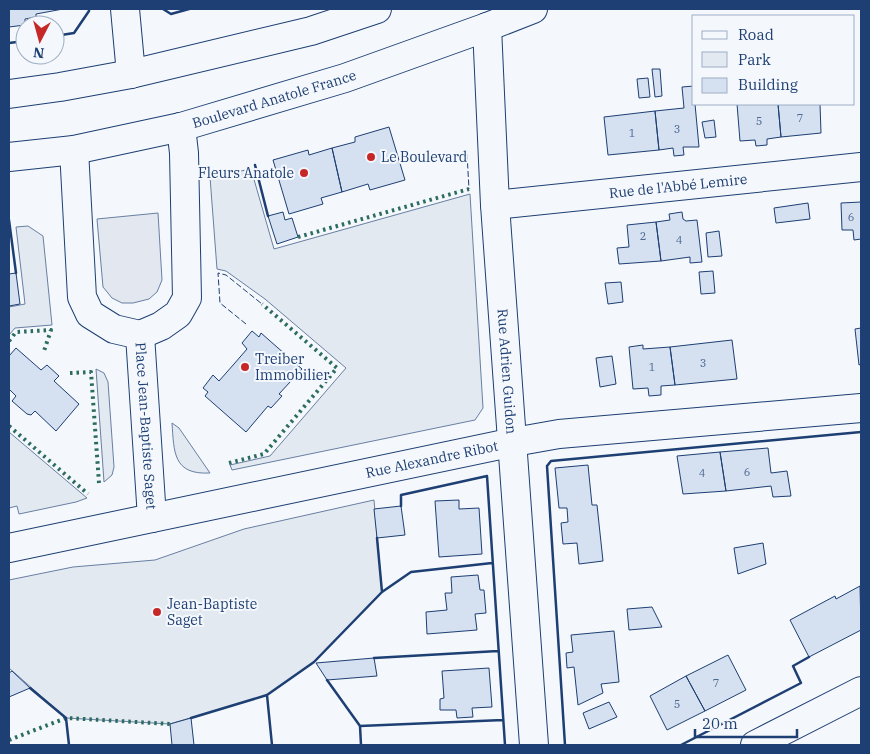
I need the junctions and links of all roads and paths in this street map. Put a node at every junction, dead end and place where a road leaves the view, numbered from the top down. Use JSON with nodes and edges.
{"nodes":[{"id":1,"x":125,"y":9,"type":"edge"},
{"id":2,"x":377,"y":9,"type":"edge"},
{"id":3,"x":532,"y":9,"type":"edge"},
{"id":4,"x":487,"y":27,"type":"junction"},
{"id":5,"x":131,"y":74,"type":"junction"},
{"id":6,"x":9,"y":94,"type":"edge"},
{"id":7,"x":181,"y":126,"type":"junction"},
{"id":8,"x":74,"y":150,"type":"junction"},
{"id":9,"x":9,"y":157,"type":"edge"},
{"id":10,"x":861,"y":167,"type":"edge"},
{"id":11,"x":495,"y":205,"type":"junction"},
{"id":12,"x":140,"y":335,"type":"junction"},
{"id":13,"x":861,"y":408,"type":"edge"},
{"id":14,"x":514,"y":442,"type":"junction"},
{"id":15,"x":152,"y":518,"type":"junction"},
{"id":16,"x":9,"y":548,"type":"edge"},
{"id":17,"x":861,"y":692,"type":"edge"},
{"id":18,"x":534,"y":745,"type":"edge"},
{"id":19,"x":755,"y":745,"type":"edge"}],
"edges":[{"from":1,"to":5,"type":"street"},
{"from":2,"to":5,"type":"street"},
{"from":3,"to":4,"type":"street","name":"Boulevard Anatole France"},
{"from":4,"to":7,"type":"street","name":"Boulevard Anatole France"},
{"from":4,"to":11,"type":"street","name":"Rue Adrien Guidon"},
{"from":5,"to":6,"type":"street"},
{"from":7,"to":8,"type":"street","name":"Boulevard Anatole France"},
{"from":7,"to":12,"type":"street","name":"Place Jean-Baptiste Saget"},
{"from":8,"to":9,"type":"street","name":"Boulevard Anatole France"},
{"from":8,"to":12,"type":"street","name":"Place Jean-Baptiste Saget"},
{"from":10,"to":11,"type":"street","name":"Rue de l'Abbé Lemire"},
{"from":11,"to":14,"type":"street","name":"Rue Adrien Guidon"},
{"from":12,"to":15,"type":"street","name":"Place Jean-Baptiste Saget"},
{"from":13,"to":14,"type":"street","name":"Rue Alexandre Ribot"},
{"from":14,"to":15,"type":"street","name":"Rue Alexandre Ribot"},
{"from":14,"to":18,"type":"street","name":"Rue Adrien Guidon"},
{"from":15,"to":16,"type":"street","name":"Rue Alexandre Ribot"},
{"from":17,"to":19,"type":"street"}]}
